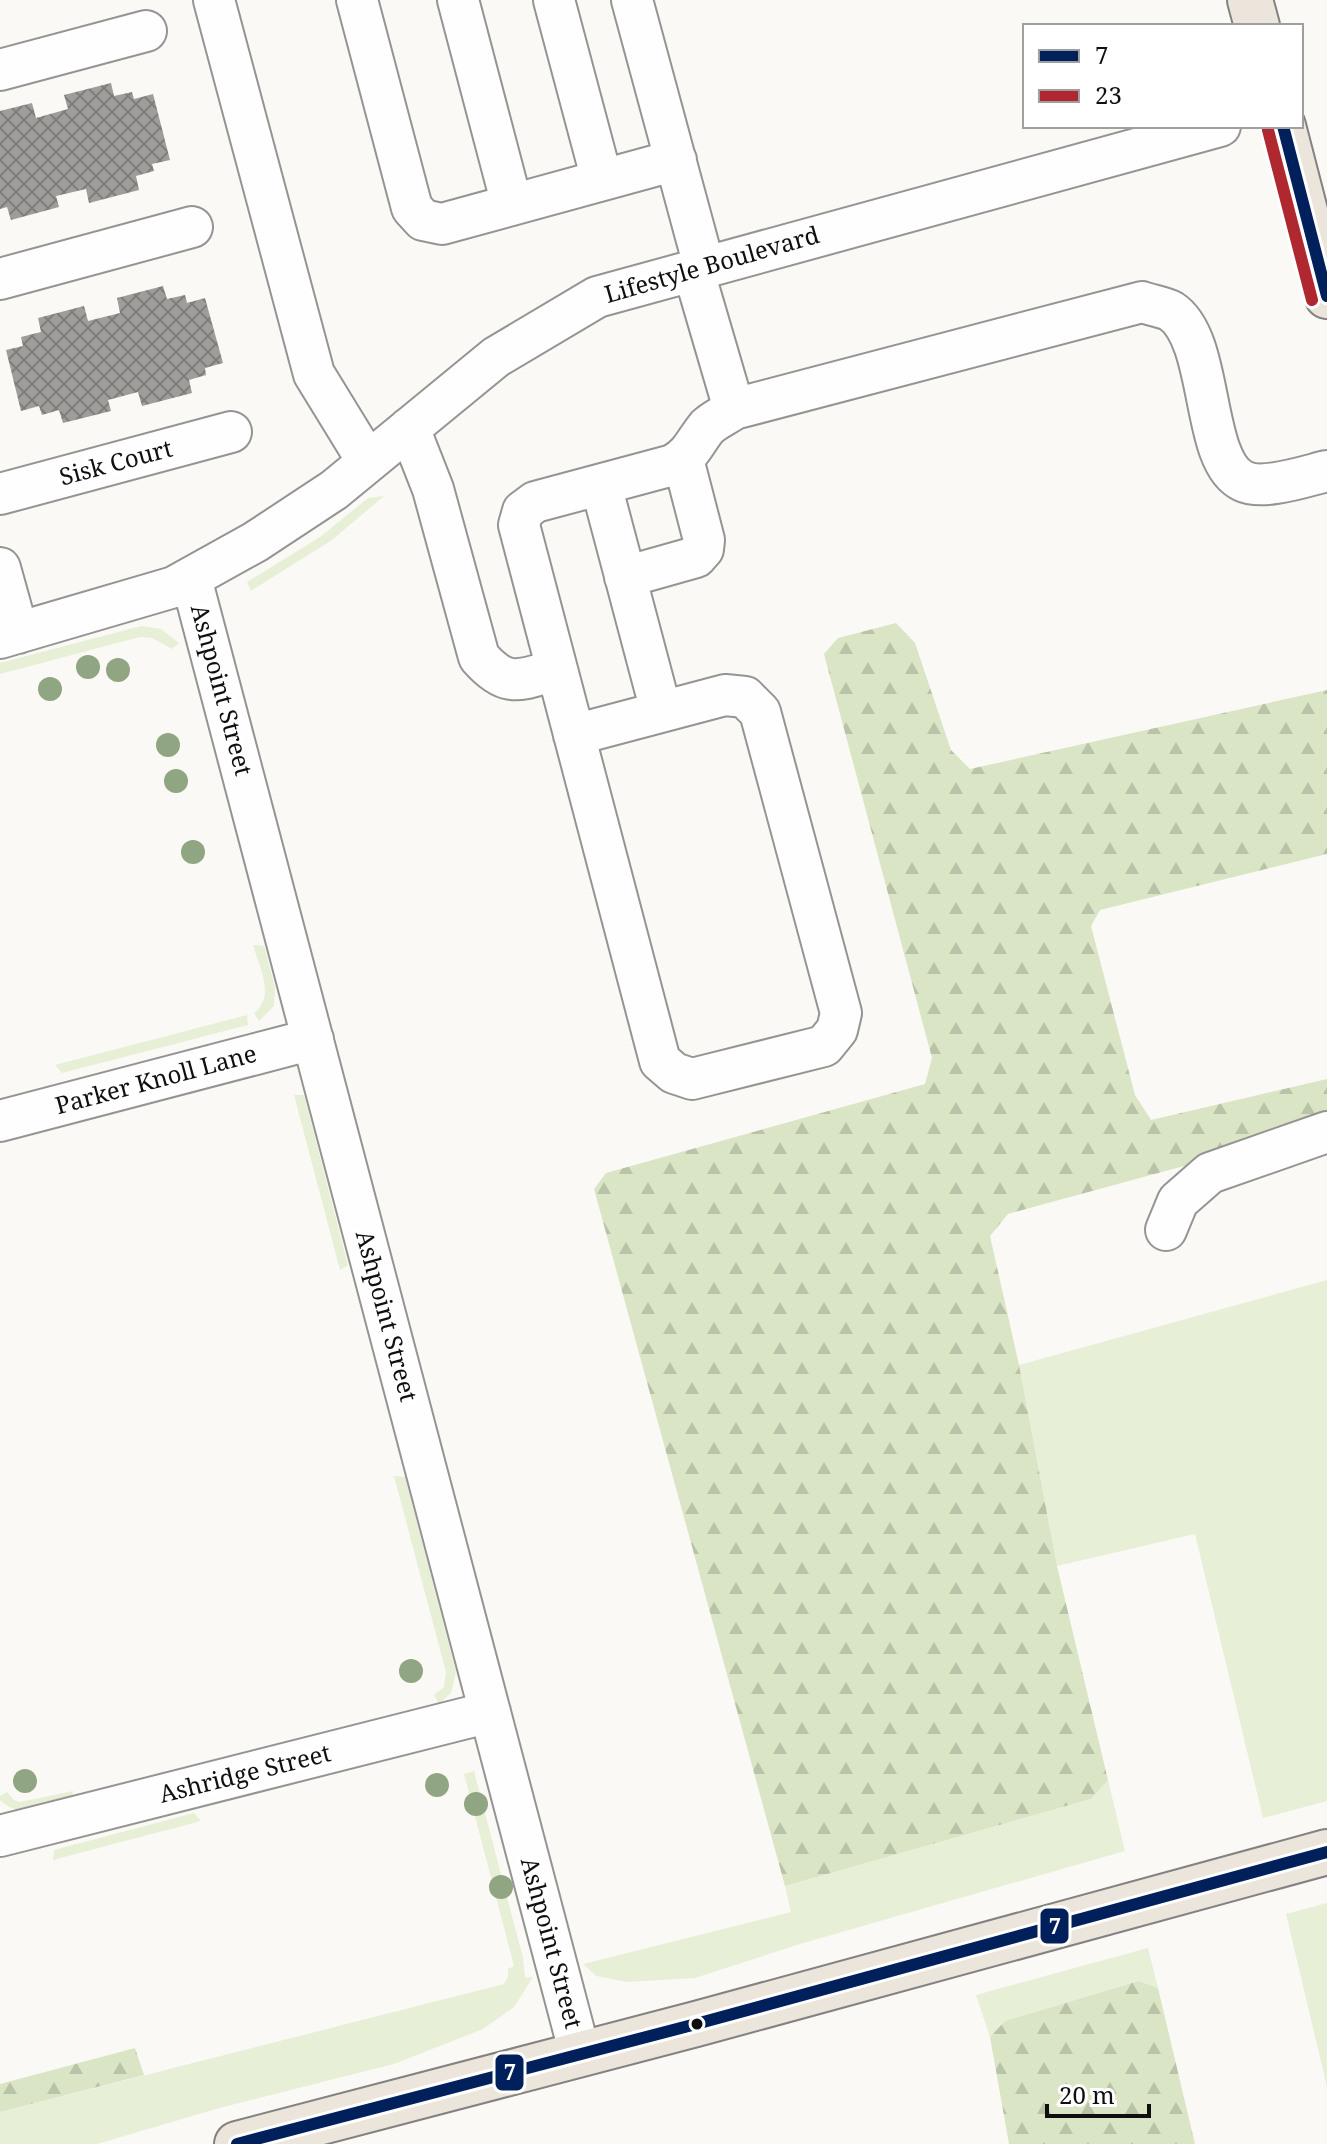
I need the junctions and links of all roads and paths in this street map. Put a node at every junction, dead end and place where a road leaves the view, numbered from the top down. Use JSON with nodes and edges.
{"nodes":[{"id":1,"x":214,"y":0,"type":"edge"},
{"id":2,"x":357,"y":0,"type":"edge"},
{"id":3,"x":458,"y":0,"type":"edge"},
{"id":4,"x":554,"y":0,"type":"edge"},
{"id":5,"x":632,"y":0,"type":"edge"},
{"id":6,"x":1250,"y":0,"type":"edge"},
{"id":7,"x":1256,"y":24,"type":"edge"},
{"id":8,"x":146,"y":31,"type":"dead end"},
{"id":9,"x":0,"y":70,"type":"edge"},
{"id":10,"x":1213,"y":128,"type":"edge"},
{"id":11,"x":1284,"y":128,"type":"edge"},
{"id":12,"x":676,"y":160,"type":"junction"},
{"id":13,"x":602,"y":180,"type":"junction"},
{"id":14,"x":512,"y":205,"type":"junction"},
{"id":15,"x":192,"y":227,"type":"dead end"},
{"id":16,"x":699,"y":268,"type":"junction"},
{"id":17,"x":0,"y":279,"type":"edge"},
{"id":18,"x":1327,"y":296,"type":"edge"},
{"id":19,"x":734,"y":409,"type":"junction"},
{"id":20,"x":409,"y":428,"type":"junction"},
{"id":21,"x":231,"y":432,"type":"dead end"},
{"id":22,"x":683,"y":459,"type":"junction"},
{"id":23,"x":368,"y":462,"type":"junction"},
{"id":24,"x":1327,"y":471,"type":"edge"},
{"id":25,"x":601,"y":485,"type":"junction"},
{"id":26,"x":0,"y":494,"type":"edge"},
{"id":27,"x":0,"y":568,"type":"edge"},
{"id":28,"x":625,"y":577,"type":"junction"},
{"id":29,"x":191,"y":578,"type":"junction"},
{"id":30,"x":9,"y":636,"type":"edge"},
{"id":31,"x":556,"y":670,"type":"junction"},
{"id":32,"x":661,"y":711,"type":"junction"},
{"id":33,"x":574,"y":735,"type":"junction"},
{"id":34,"x":313,"y":1039,"type":"junction"},
{"id":35,"x":0,"y":1121,"type":"edge"},
{"id":36,"x":1327,"y":1132,"type":"edge"},
{"id":37,"x":1166,"y":1230,"type":"dead end"},
{"id":38,"x":490,"y":1712,"type":"junction"},
{"id":39,"x":0,"y":1836,"type":"edge"},
{"id":40,"x":1327,"y":1852,"type":"edge"},
{"id":41,"x":580,"y":2054,"type":"junction"},
{"id":42,"x":237,"y":2144,"type":"edge"}],
"edges":[{"from":1,"to":23,"type":"street"},
{"from":2,"to":14,"type":"street"},
{"from":3,"to":14,"type":"street"},
{"from":4,"to":13,"type":"street"},
{"from":5,"to":12,"type":"street"},
{"from":6,"to":7,"type":"main road"},
{"from":8,"to":9,"type":"street"},
{"from":10,"to":16,"type":"street","name":"Lifestyle Boulevard"},
{"from":11,"to":18,"type":"main road"},
{"from":12,"to":13,"type":"street"},
{"from":12,"to":16,"type":"street"},
{"from":13,"to":14,"type":"street"},
{"from":15,"to":17,"type":"street"},
{"from":16,"to":19,"type":"street"},
{"from":16,"to":20,"type":"street","name":"Lifestyle Boulevard"},
{"from":19,"to":22,"type":"street"},
{"from":19,"to":24,"type":"street"},
{"from":20,"to":23,"type":"street","name":"Lifestyle Boulevard"},
{"from":20,"to":31,"type":"street"},
{"from":21,"to":26,"type":"street","name":"Sisk Court"},
{"from":22,"to":25,"type":"street"},
{"from":22,"to":28,"type":"street"},
{"from":23,"to":29,"type":"street","name":"Lifestyle Boulevard"},
{"from":25,"to":28,"type":"street"},
{"from":25,"to":31,"type":"street"},
{"from":27,"to":30,"type":"street"},
{"from":28,"to":32,"type":"street"},
{"from":29,"to":30,"type":"street","name":"Lifestyle Boulevard"},
{"from":29,"to":34,"type":"street","name":"Ashpoint Street"},
{"from":31,"to":33,"type":"street"},
{"from":32,"to":33,"type":"street"},
{"from":32,"to":33,"type":"street"},
{"from":34,"to":35,"type":"street","name":"Parker Knoll Lane"},
{"from":34,"to":38,"type":"street","name":"Ashpoint Street"},
{"from":36,"to":37,"type":"street"},
{"from":38,"to":39,"type":"street","name":"Ashridge Street"},
{"from":38,"to":41,"type":"street","name":"Ashpoint Street"},
{"from":40,"to":41,"type":"main road"},
{"from":41,"to":42,"type":"main road"}]}
